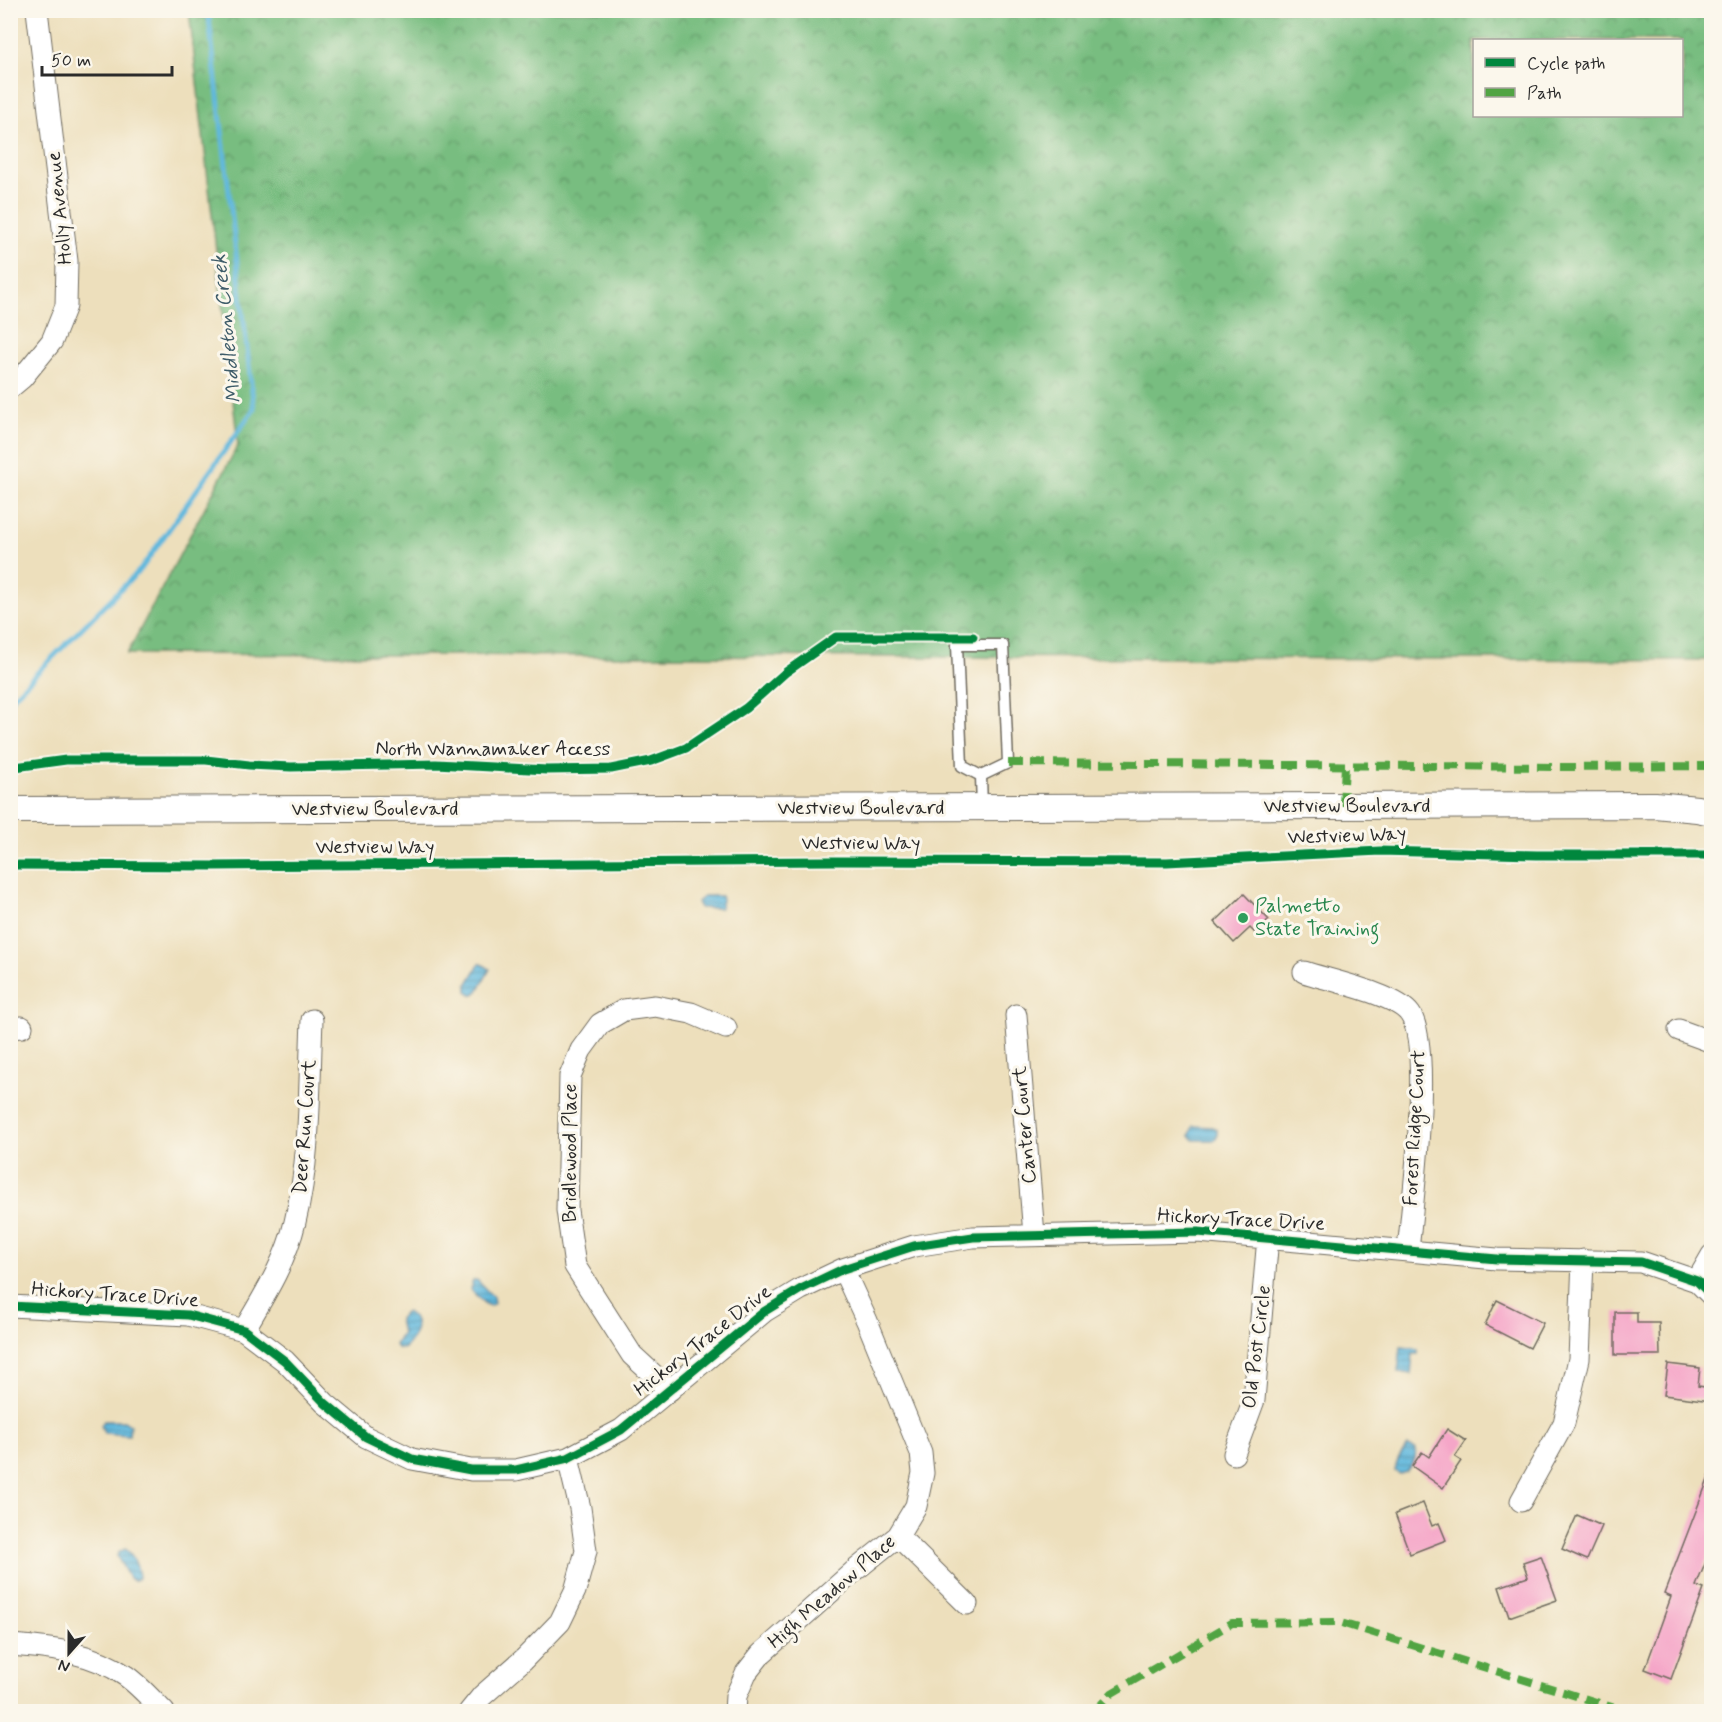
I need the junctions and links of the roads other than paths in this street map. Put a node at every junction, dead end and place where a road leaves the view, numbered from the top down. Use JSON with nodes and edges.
{"nodes":[{"id":1,"x":37,"y":10,"type":"edge"},
{"id":2,"x":10,"y":388,"type":"edge"},
{"id":3,"x":981,"y":776,"type":"junction"},
{"id":4,"x":982,"y":808,"type":"junction"},
{"id":5,"x":10,"y":810,"type":"edge"},
{"id":6,"x":1712,"y":813,"type":"edge"},
{"id":7,"x":1304,"y":972,"type":"dead end"},
{"id":8,"x":1016,"y":1015,"type":"dead end"},
{"id":9,"x":312,"y":1020,"type":"dead end"},
{"id":10,"x":726,"y":1028,"type":"dead end"},
{"id":11,"x":1678,"y":1030,"type":"dead end"},
{"id":12,"x":1712,"y":1042,"type":"edge"},
{"id":13,"x":1034,"y":1235,"type":"junction"},
{"id":14,"x":1268,"y":1237,"type":"junction"},
{"id":15,"x":1408,"y":1251,"type":"junction"},
{"id":16,"x":1712,"y":1255,"type":"edge"},
{"id":17,"x":1583,"y":1260,"type":"junction"},
{"id":18,"x":843,"y":1269,"type":"junction"},
{"id":19,"x":1704,"y":1288,"type":"edge"},
{"id":20,"x":10,"y":1306,"type":"edge"},
{"id":21,"x":244,"y":1330,"type":"junction"},
{"id":22,"x":670,"y":1390,"type":"junction"},
{"id":23,"x":1234,"y":1454,"type":"dead end"},
{"id":24,"x":568,"y":1458,"type":"junction"},
{"id":25,"x":1521,"y":1501,"type":"dead end"},
{"id":26,"x":898,"y":1536,"type":"junction"},
{"id":27,"x":967,"y":1604,"type":"dead end"},
{"id":28,"x":10,"y":1645,"type":"edge"},
{"id":29,"x":164,"y":1712,"type":"edge"},
{"id":30,"x":469,"y":1712,"type":"edge"},
{"id":31,"x":735,"y":1712,"type":"edge"}],
"edges":[{"from":1,"to":2,"type":"street","name":"Holly Avenue"},
{"from":3,"to":3,"type":"lane"},
{"from":3,"to":4,"type":"lane"},
{"from":4,"to":5,"type":"street","name":"Westview Boulevard"},
{"from":4,"to":6,"type":"street","name":"Westview Boulevard"},
{"from":7,"to":15,"type":"street","name":"Forest Ridge Court"},
{"from":8,"to":13,"type":"street","name":"Canter Court"},
{"from":9,"to":21,"type":"street","name":"Deer Run Court"},
{"from":10,"to":22,"type":"street","name":"Bridlewood Place"},
{"from":11,"to":12,"type":"street"},
{"from":13,"to":14,"type":"street","name":"Hickory Trace Drive"},
{"from":13,"to":18,"type":"street","name":"Hickory Trace Drive"},
{"from":14,"to":15,"type":"street","name":"Hickory Trace Drive"},
{"from":14,"to":23,"type":"street","name":"Old Post Circle"},
{"from":15,"to":17,"type":"street","name":"Hickory Trace Drive"},
{"from":16,"to":19,"type":"street"},
{"from":17,"to":19,"type":"street","name":"Hickory Trace Drive"},
{"from":17,"to":25,"type":"street"},
{"from":18,"to":22,"type":"street","name":"Hickory Trace Drive"},
{"from":18,"to":26,"type":"street","name":"High Meadow Place"},
{"from":20,"to":21,"type":"street","name":"Hickory Trace Drive"},
{"from":21,"to":24,"type":"street","name":"Hickory Trace Drive"},
{"from":22,"to":24,"type":"street","name":"Hickory Trace Drive"},
{"from":24,"to":30,"type":"street"},
{"from":26,"to":27,"type":"street"},
{"from":26,"to":31,"type":"street","name":"High Meadow Place"},
{"from":28,"to":29,"type":"street"}]}
